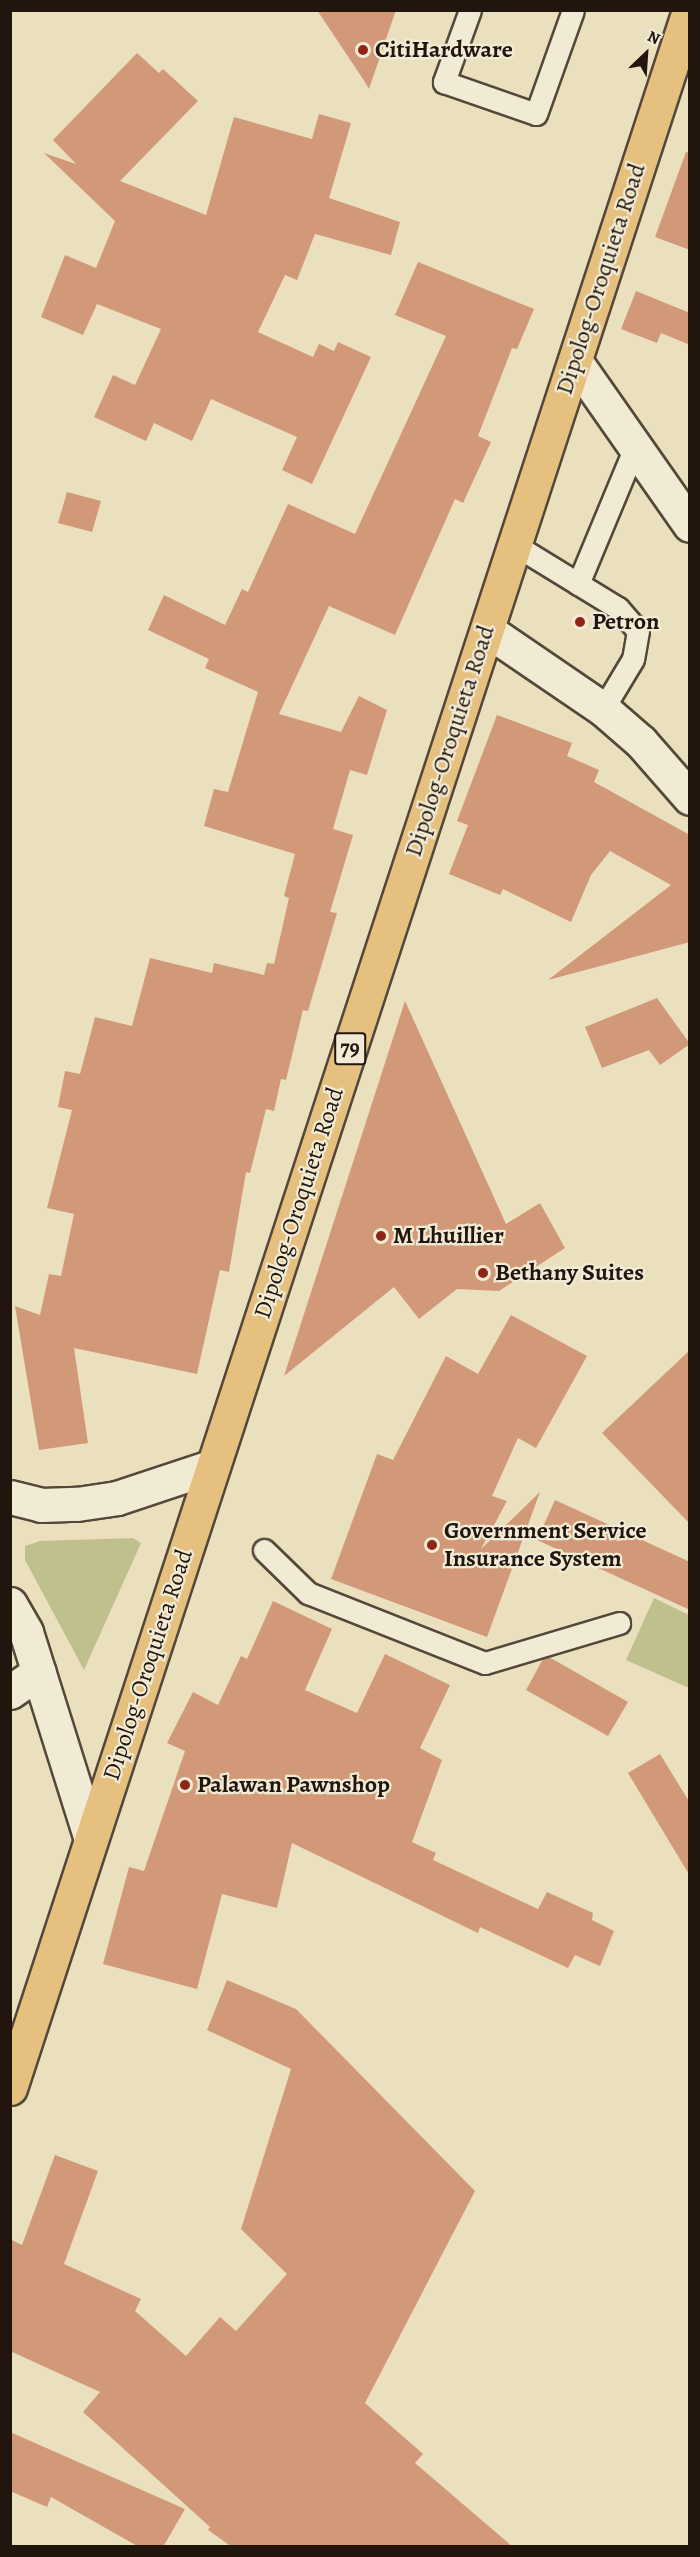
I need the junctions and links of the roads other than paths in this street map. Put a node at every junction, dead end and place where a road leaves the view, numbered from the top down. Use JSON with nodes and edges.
{"nodes":[{"id":1,"x":470,"y":10,"type":"edge"},
{"id":2,"x":573,"y":10,"type":"edge"},
{"id":3,"x":689,"y":10,"type":"edge"},
{"id":4,"x":575,"y":361,"type":"junction"},
{"id":5,"x":635,"y":447,"type":"junction"},
{"id":6,"x":690,"y":525,"type":"edge"},
{"id":7,"x":515,"y":545,"type":"junction"},
{"id":8,"x":578,"y":584,"type":"junction"},
{"id":9,"x":487,"y":630,"type":"junction"},
{"id":10,"x":603,"y":709,"type":"junction"},
{"id":11,"x":690,"y":798,"type":"edge"},
{"id":12,"x":213,"y":1466,"type":"junction"},
{"id":13,"x":10,"y":1497,"type":"edge"},
{"id":14,"x":264,"y":1550,"type":"dead end"},
{"id":15,"x":10,"y":1604,"type":"edge"},
{"id":16,"x":619,"y":1623,"type":"dead end"},
{"id":17,"x":39,"y":1672,"type":"junction"},
{"id":18,"x":10,"y":1692,"type":"edge"},
{"id":19,"x":91,"y":1839,"type":"junction"},
{"id":20,"x":10,"y":2088,"type":"edge"}],
"edges":[{"from":1,"to":2,"type":"lane"},
{"from":3,"to":4,"type":"highway","name":"Dipolog-Oroquieta Road","number":"79"},
{"from":4,"to":5,"type":"main road"},
{"from":4,"to":7,"type":"highway","name":"Dipolog-Oroquieta Road","number":"79"},
{"from":5,"to":6,"type":"main road"},
{"from":5,"to":8,"type":"lane"},
{"from":7,"to":8,"type":"lane"},
{"from":7,"to":9,"type":"highway","name":"Dipolog-Oroquieta Road","number":"79"},
{"from":8,"to":10,"type":"lane"},
{"from":9,"to":10,"type":"main road"},
{"from":9,"to":12,"type":"highway","name":"Dipolog-Oroquieta Road","number":"79"},
{"from":10,"to":11,"type":"main road"},
{"from":12,"to":13,"type":"main road"},
{"from":12,"to":19,"type":"highway","name":"Dipolog-Oroquieta Road","number":"79"},
{"from":14,"to":16,"type":"lane"},
{"from":15,"to":17,"type":"main road"},
{"from":17,"to":18,"type":"main road"},
{"from":17,"to":19,"type":"main road"},
{"from":19,"to":20,"type":"highway","name":"Dipolog-Oroquieta Road","number":"79"}]}
